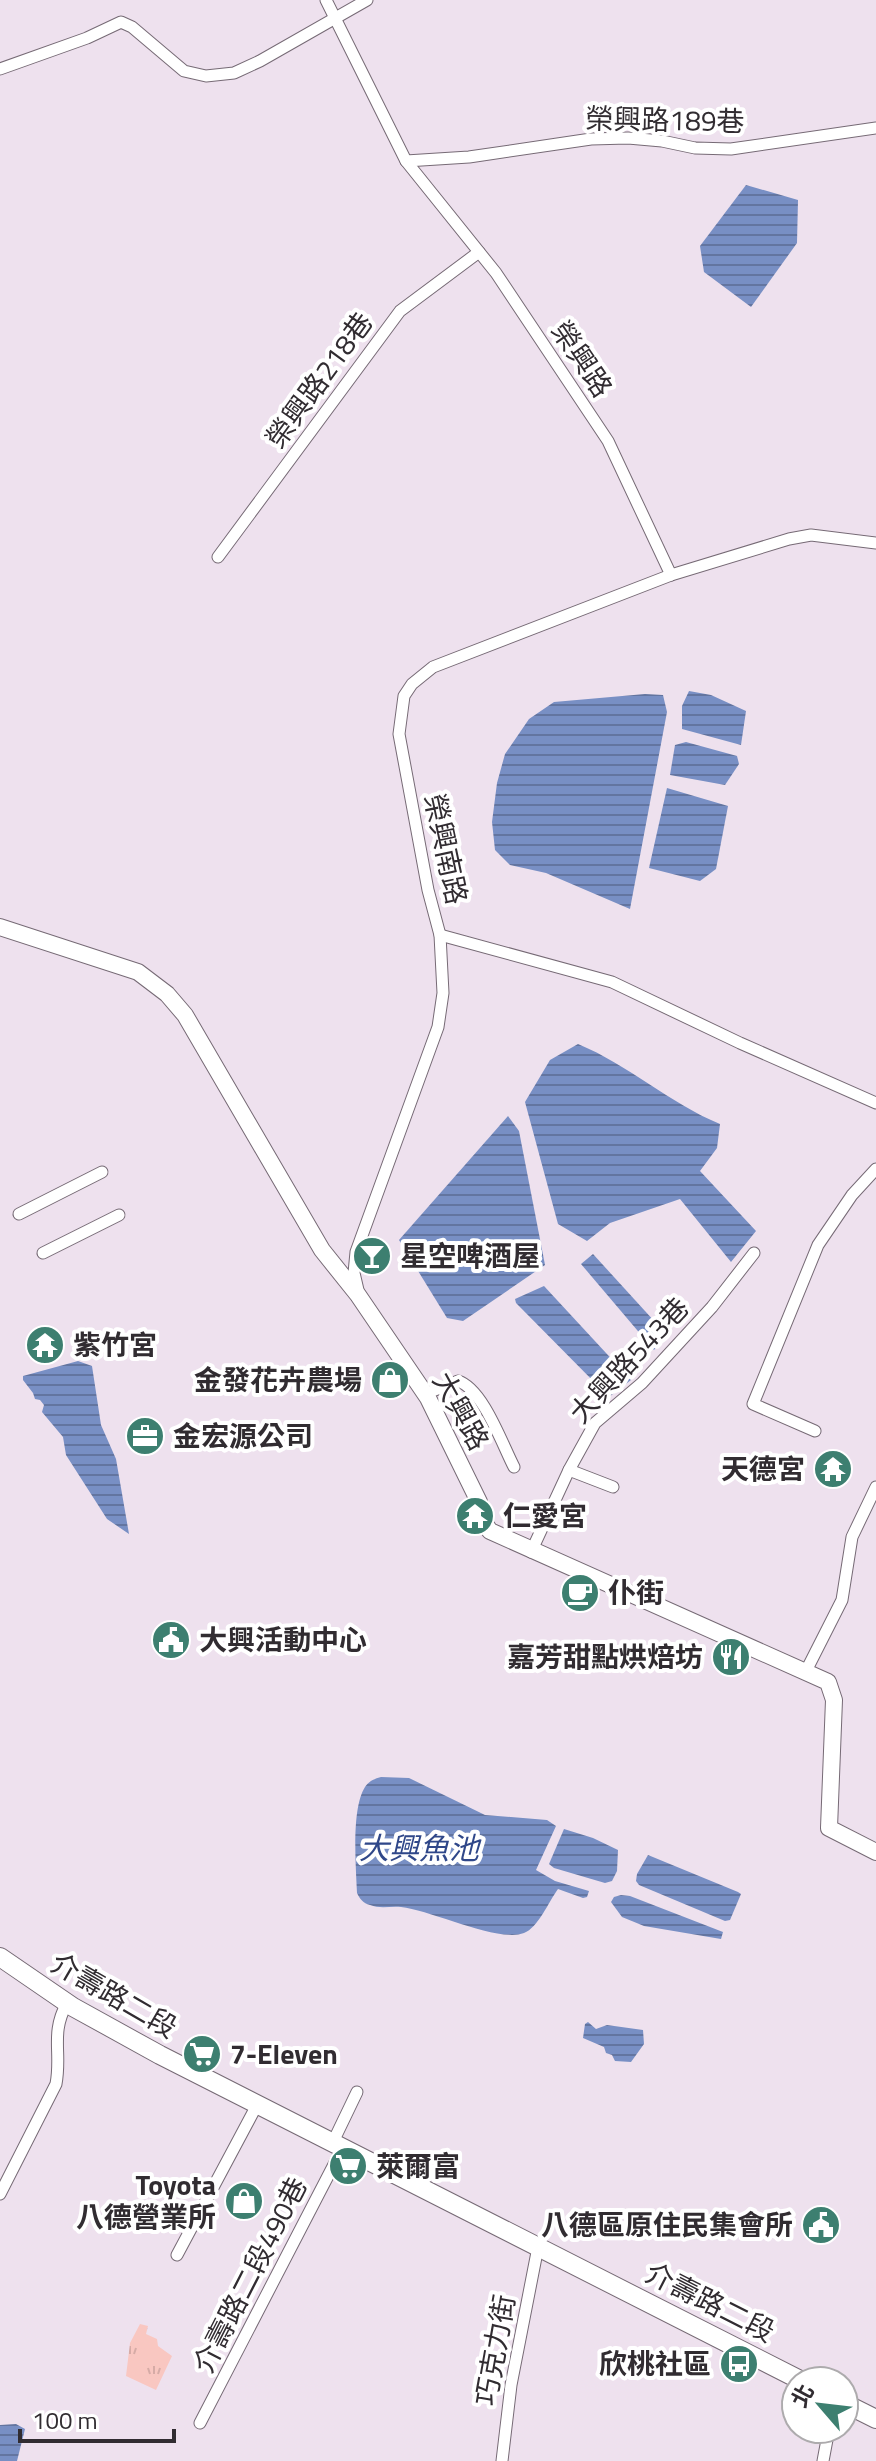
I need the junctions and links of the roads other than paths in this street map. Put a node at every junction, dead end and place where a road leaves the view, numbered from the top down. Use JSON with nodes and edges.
{"nodes":[{"id":1,"x":326,"y":0,"type":"edge"},
{"id":2,"x":367,"y":0,"type":"edge"},
{"id":3,"x":336,"y":18,"type":"junction"},
{"id":4,"x":0,"y":69,"type":"edge"},
{"id":5,"x":876,"y":128,"type":"edge"},
{"id":6,"x":406,"y":161,"type":"junction"},
{"id":7,"x":479,"y":252,"type":"junction"},
{"id":8,"x":876,"y":543,"type":"edge"},
{"id":9,"x":218,"y":557,"type":"dead end"},
{"id":10,"x":671,"y":575,"type":"junction"},
{"id":11,"x":0,"y":927,"type":"edge"},
{"id":12,"x":440,"y":935,"type":"junction"},
{"id":13,"x":876,"y":1103,"type":"edge"},
{"id":14,"x":876,"y":1169,"type":"edge"},
{"id":15,"x":102,"y":1172,"type":"dead end"},
{"id":16,"x":19,"y":1214,"type":"dead end"},
{"id":17,"x":119,"y":1215,"type":"dead end"},
{"id":18,"x":43,"y":1253,"type":"dead end"},
{"id":19,"x":754,"y":1253,"type":"dead end"},
{"id":20,"x":358,"y":1295,"type":"junction"},
{"id":21,"x":425,"y":1394,"type":"junction"},
{"id":22,"x":815,"y":1431,"type":"dead end"},
{"id":23,"x":514,"y":1467,"type":"dead end"},
{"id":24,"x":569,"y":1470,"type":"junction"},
{"id":25,"x":613,"y":1487,"type":"dead end"},
{"id":26,"x":876,"y":1487,"type":"edge"},
{"id":27,"x":531,"y":1552,"type":"junction"},
{"id":28,"x":805,"y":1673,"type":"junction"},
{"id":29,"x":876,"y":1852,"type":"edge"},
{"id":30,"x":0,"y":1957,"type":"edge"},
{"id":31,"x":67,"y":2003,"type":"junction"},
{"id":32,"x":357,"y":2092,"type":"dead end"},
{"id":33,"x":257,"y":2105,"type":"junction"},
{"id":34,"x":337,"y":2147,"type":"junction"},
{"id":35,"x":0,"y":2194,"type":"edge"},
{"id":36,"x":538,"y":2247,"type":"junction"},
{"id":37,"x":177,"y":2255,"type":"dead end"},
{"id":38,"x":780,"y":2370,"type":"edge"},
{"id":39,"x":200,"y":2423,"type":"dead end"},
{"id":40,"x":502,"y":2461,"type":"edge"}],
"edges":[{"from":1,"to":3,"type":"street","name":"榮興路"},
{"from":2,"to":3,"type":"street"},
{"from":3,"to":4,"type":"street"},
{"from":3,"to":6,"type":"street","name":"榮興路"},
{"from":5,"to":6,"type":"street","name":"榮興路189巷"},
{"from":6,"to":7,"type":"street","name":"榮興路"},
{"from":7,"to":9,"type":"street","name":"榮興路218巷"},
{"from":7,"to":10,"type":"street","name":"榮興路"},
{"from":8,"to":10,"type":"street"},
{"from":10,"to":12,"type":"street","name":"榮興南路"},
{"from":11,"to":20,"type":"street","name":"大興路"},
{"from":12,"to":13,"type":"street"},
{"from":12,"to":20,"type":"street","name":"榮興南路"},
{"from":14,"to":22,"type":"street"},
{"from":15,"to":16,"type":"street"},
{"from":17,"to":18,"type":"street"},
{"from":19,"to":24,"type":"street","name":"大興路543巷"},
{"from":20,"to":21,"type":"street","name":"大興路"},
{"from":21,"to":23,"type":"street"},
{"from":21,"to":27,"type":"street","name":"大興路"},
{"from":24,"to":25,"type":"street"},
{"from":24,"to":27,"type":"street","name":"大興路543巷"},
{"from":26,"to":28,"type":"street"},
{"from":27,"to":28,"type":"street","name":"大興路"},
{"from":28,"to":29,"type":"street","name":"大興路"},
{"from":30,"to":31,"type":"main road","name":"介壽路二段"},
{"from":31,"to":33,"type":"main road","name":"介壽路二段"},
{"from":31,"to":35,"type":"street"},
{"from":32,"to":34,"type":"street","name":"介壽路二段490巷"},
{"from":33,"to":34,"type":"main road","name":"介壽路二段"},
{"from":33,"to":37,"type":"street"},
{"from":34,"to":36,"type":"main road","name":"介壽路二段"},
{"from":34,"to":39,"type":"street","name":"介壽路二段490巷"},
{"from":36,"to":38,"type":"main road","name":"介壽路二段"},
{"from":36,"to":40,"type":"street","name":"巧克力街"}]}
